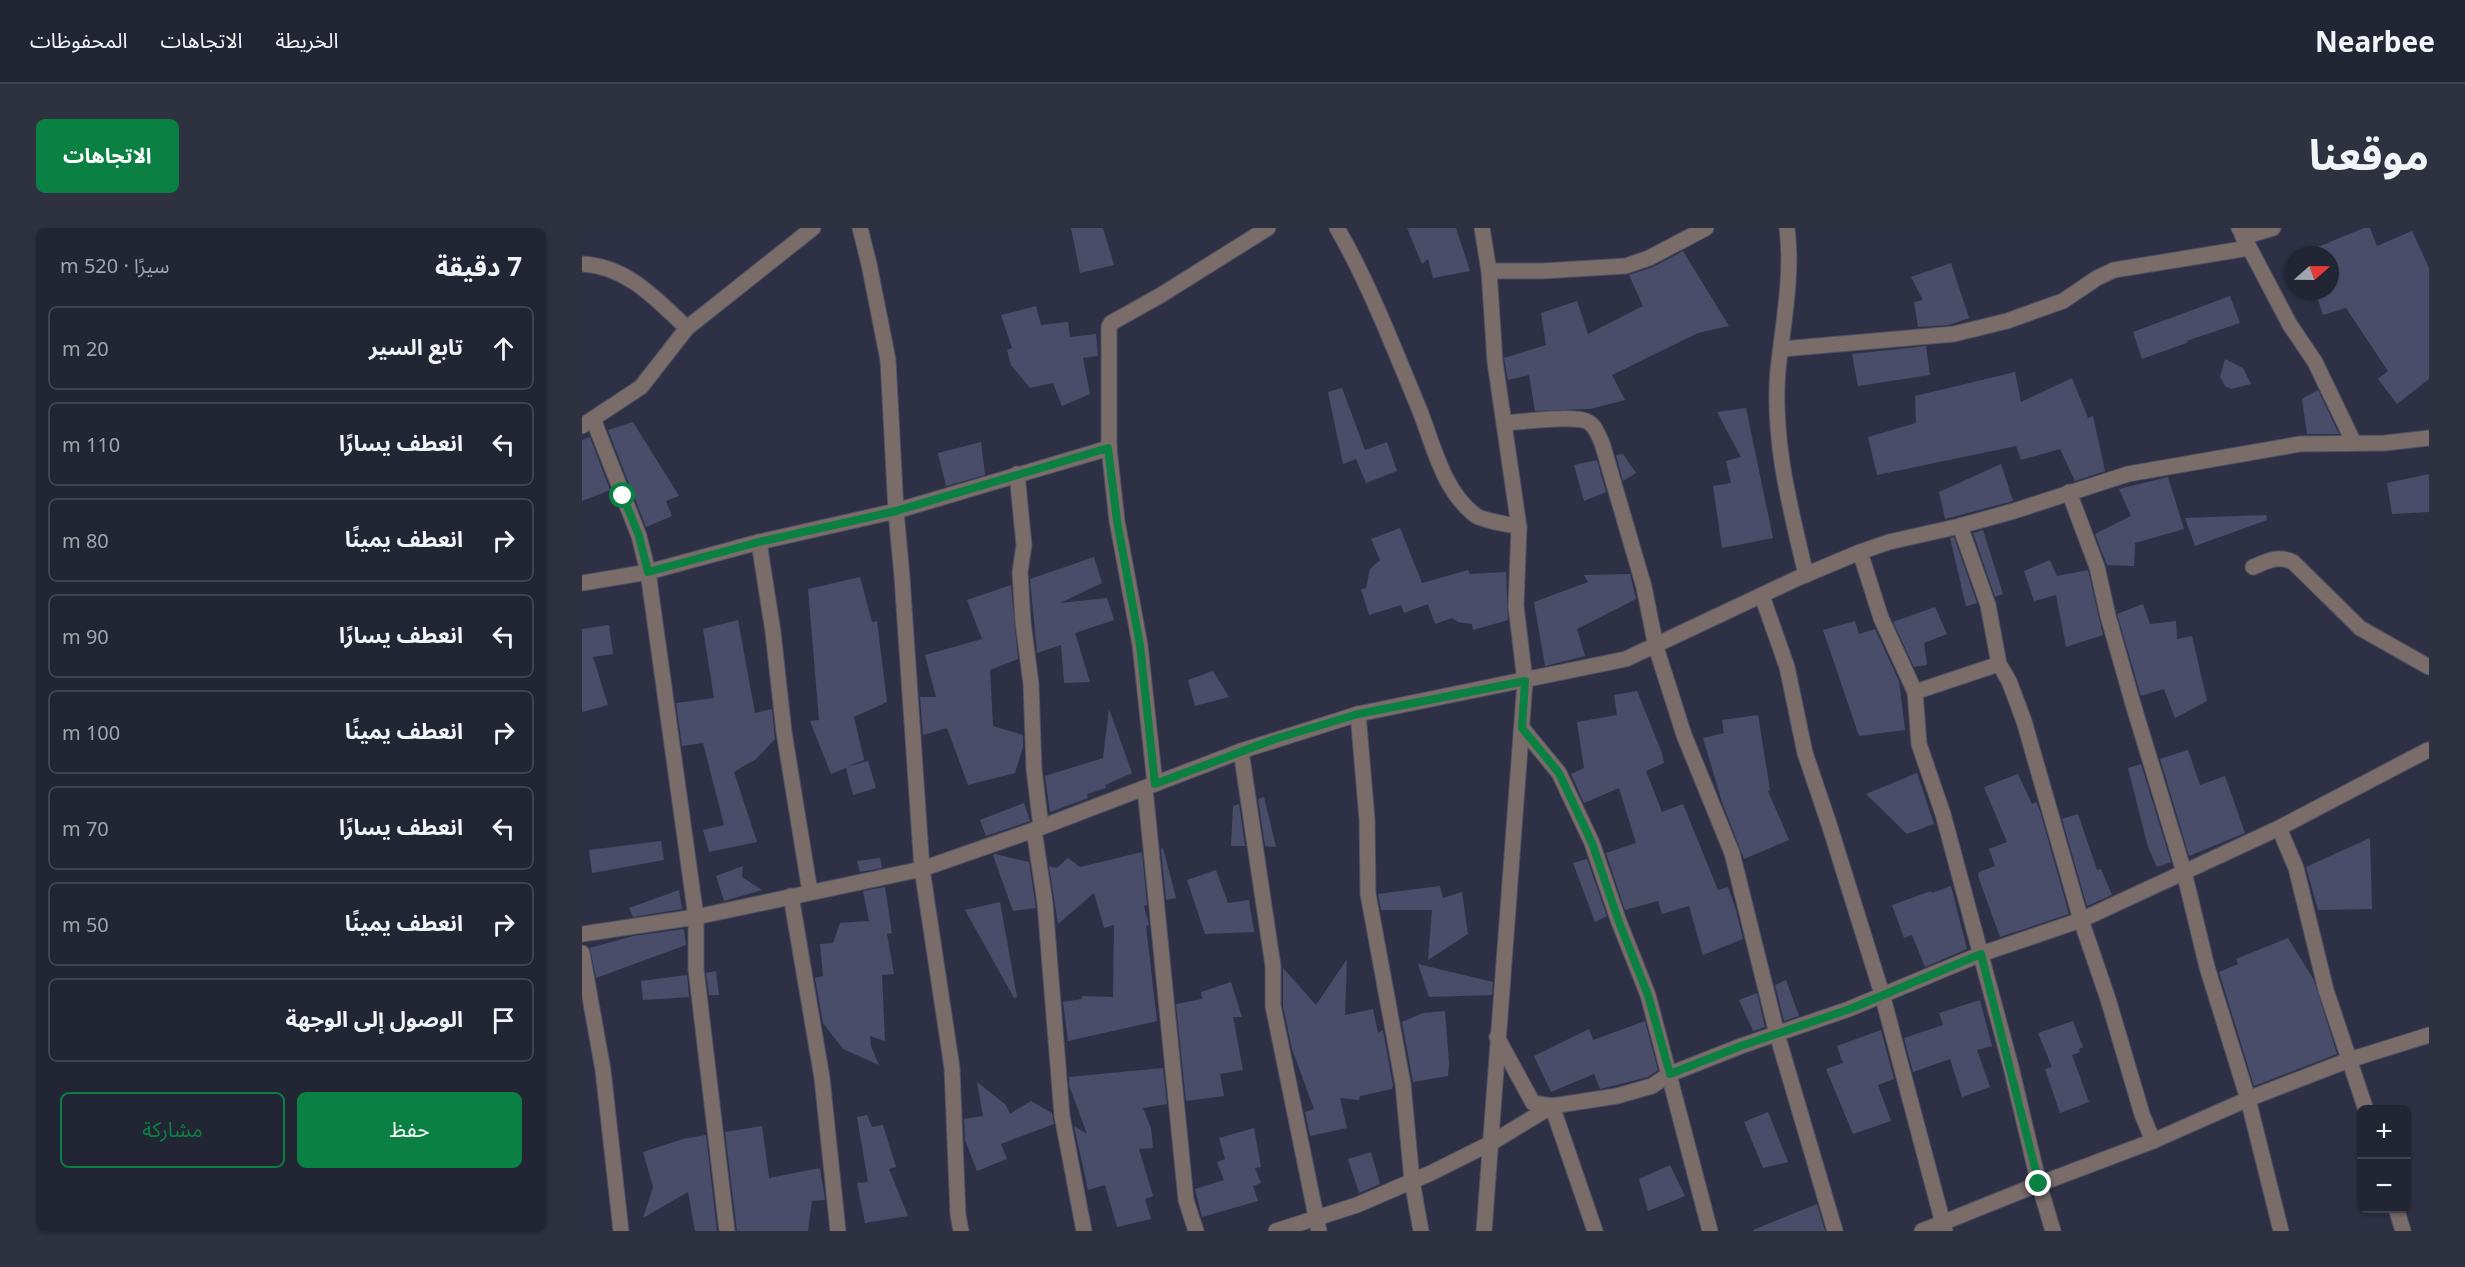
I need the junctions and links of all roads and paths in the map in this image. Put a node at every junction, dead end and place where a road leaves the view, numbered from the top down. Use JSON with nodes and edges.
{"nodes":[{"id":1,"x":813,"y":228,"type":"edge"},
{"id":2,"x":860,"y":228,"type":"edge"},
{"id":3,"x":1268,"y":228,"type":"edge"},
{"id":4,"x":1337,"y":228,"type":"edge"},
{"id":5,"x":1482,"y":228,"type":"edge"},
{"id":6,"x":1706,"y":228,"type":"edge"},
{"id":7,"x":1787,"y":228,"type":"edge"},
{"id":8,"x":2273,"y":228,"type":"edge"},
{"id":9,"x":2244,"y":238,"type":"edge"},
{"id":10,"x":582,"y":264,"type":"edge"},
{"id":11,"x":1489,"y":271,"type":"junction"},
{"id":12,"x":687,"y":328,"type":"junction"},
{"id":13,"x":1782,"y":349,"type":"junction"},
{"id":14,"x":588,"y":422,"type":"edge"},
{"id":15,"x":1505,"y":423,"type":"junction"},
{"id":16,"x":2429,"y":438,"type":"edge"},
{"id":17,"x":2354,"y":443,"type":"junction"},
{"id":18,"x":1108,"y":448,"type":"junction"},
{"id":19,"x":1017,"y":474,"type":"junction"},
{"id":20,"x":2069,"y":492,"type":"junction"},
{"id":21,"x":896,"y":511,"type":"junction"},
{"id":22,"x":1960,"y":526,"type":"junction"},
{"id":23,"x":1519,"y":527,"type":"junction"},
{"id":24,"x":759,"y":542,"type":"junction"},
{"id":25,"x":1860,"y":552,"type":"junction"},
{"id":26,"x":2253,"y":567,"type":"dead end"},
{"id":27,"x":648,"y":572,"type":"junction"},
{"id":28,"x":1806,"y":574,"type":"junction"},
{"id":29,"x":582,"y":584,"type":"edge"},
{"id":30,"x":1762,"y":596,"type":"junction"},
{"id":31,"x":1656,"y":646,"type":"junction"},
{"id":32,"x":1999,"y":664,"type":"junction"},
{"id":33,"x":2429,"y":667,"type":"edge"},
{"id":34,"x":1525,"y":681,"type":"junction"},
{"id":35,"x":1915,"y":692,"type":"junction"},
{"id":36,"x":1358,"y":714,"type":"junction"},
{"id":37,"x":1522,"y":728,"type":"junction"},
{"id":38,"x":1241,"y":751,"type":"junction"},
{"id":39,"x":2429,"y":751,"type":"edge"},
{"id":40,"x":1150,"y":786,"type":"junction"},
{"id":41,"x":2279,"y":828,"type":"junction"},
{"id":42,"x":1037,"y":829,"type":"junction"},
{"id":43,"x":922,"y":869,"type":"junction"},
{"id":44,"x":2184,"y":872,"type":"junction"},
{"id":45,"x":810,"y":892,"type":"junction"},
{"id":46,"x":791,"y":896,"type":"junction"},
{"id":47,"x":696,"y":917,"type":"junction"},
{"id":48,"x":2081,"y":920,"type":"junction"},
{"id":49,"x":582,"y":934,"type":"edge"},
{"id":50,"x":582,"y":952,"type":"edge"},
{"id":51,"x":1981,"y":954,"type":"junction"},
{"id":52,"x":1882,"y":994,"type":"junction"},
{"id":53,"x":1777,"y":1034,"type":"junction"},
{"id":54,"x":2429,"y":1035,"type":"edge"},
{"id":55,"x":1497,"y":1037,"type":"junction"},
{"id":56,"x":2349,"y":1060,"type":"junction"},
{"id":57,"x":1670,"y":1074,"type":"junction"},
{"id":58,"x":2248,"y":1099,"type":"junction"},
{"id":59,"x":2364,"y":1105,"type":"edge"},
{"id":60,"x":1552,"y":1106,"type":"junction"},
{"id":61,"x":2153,"y":1141,"type":"junction"},
{"id":62,"x":1491,"y":1143,"type":"junction"},
{"id":63,"x":1412,"y":1181,"type":"junction"},
{"id":64,"x":2039,"y":1184,"type":"junction"},
{"id":65,"x":2397,"y":1213,"type":"edge"},
{"id":66,"x":1318,"y":1225,"type":"edge"},
{"id":67,"x":1944,"y":1227,"type":"edge"},
{"id":68,"x":621,"y":1231,"type":"edge"},
{"id":69,"x":727,"y":1231,"type":"edge"},
{"id":70,"x":838,"y":1231,"type":"edge"},
{"id":71,"x":961,"y":1231,"type":"edge"},
{"id":72,"x":1084,"y":1231,"type":"edge"},
{"id":73,"x":1196,"y":1231,"type":"edge"},
{"id":74,"x":1276,"y":1231,"type":"edge"},
{"id":75,"x":1421,"y":1231,"type":"edge"},
{"id":76,"x":1484,"y":1231,"type":"edge"},
{"id":77,"x":1595,"y":1231,"type":"edge"},
{"id":78,"x":1710,"y":1231,"type":"edge"},
{"id":79,"x":1835,"y":1231,"type":"edge"},
{"id":80,"x":1922,"y":1231,"type":"edge"},
{"id":81,"x":2053,"y":1231,"type":"edge"},
{"id":82,"x":2281,"y":1231,"type":"edge"},
{"id":83,"x":2403,"y":1231,"type":"edge"}],
"edges":[{"from":1,"to":12,"type":"street"},
{"from":2,"to":21,"type":"street"},
{"from":3,"to":18,"type":"street"},
{"from":4,"to":23,"type":"street"},
{"from":5,"to":11,"type":"street"},
{"from":6,"to":11,"type":"street"},
{"from":7,"to":13,"type":"street"},
{"from":8,"to":9,"type":"street"},
{"from":9,"to":13,"type":"street"},
{"from":9,"to":17,"type":"street"},
{"from":10,"to":12,"type":"street"},
{"from":11,"to":15,"type":"street"},
{"from":12,"to":14,"type":"street"},
{"from":13,"to":28,"type":"street"},
{"from":14,"to":27,"type":"street"},
{"from":15,"to":23,"type":"street"},
{"from":15,"to":31,"type":"street"},
{"from":16,"to":17,"type":"street"},
{"from":17,"to":20,"type":"street"},
{"from":18,"to":19,"type":"street"},
{"from":18,"to":40,"type":"street"},
{"from":19,"to":21,"type":"street"},
{"from":19,"to":42,"type":"street"},
{"from":20,"to":22,"type":"street"},
{"from":20,"to":44,"type":"street"},
{"from":21,"to":24,"type":"street"},
{"from":21,"to":43,"type":"street"},
{"from":22,"to":25,"type":"street"},
{"from":22,"to":32,"type":"street"},
{"from":23,"to":34,"type":"street"},
{"from":24,"to":27,"type":"street"},
{"from":24,"to":45,"type":"street"},
{"from":25,"to":28,"type":"street"},
{"from":25,"to":35,"type":"street"},
{"from":26,"to":33,"type":"street"},
{"from":27,"to":29,"type":"street"},
{"from":27,"to":47,"type":"street"},
{"from":28,"to":30,"type":"street"},
{"from":30,"to":31,"type":"street"},
{"from":30,"to":52,"type":"street"},
{"from":31,"to":34,"type":"street"},
{"from":31,"to":53,"type":"street"},
{"from":32,"to":35,"type":"street"},
{"from":32,"to":48,"type":"street"},
{"from":34,"to":36,"type":"street"},
{"from":34,"to":37,"type":"street"},
{"from":35,"to":51,"type":"street"},
{"from":36,"to":38,"type":"street"},
{"from":36,"to":63,"type":"street"},
{"from":37,"to":55,"type":"street"},
{"from":37,"to":57,"type":"street"},
{"from":38,"to":40,"type":"street"},
{"from":38,"to":66,"type":"street"},
{"from":39,"to":41,"type":"street"},
{"from":40,"to":42,"type":"street"},
{"from":40,"to":73,"type":"street"},
{"from":41,"to":44,"type":"street"},
{"from":41,"to":56,"type":"street"},
{"from":42,"to":43,"type":"street"},
{"from":42,"to":72,"type":"street"},
{"from":43,"to":45,"type":"street"},
{"from":43,"to":71,"type":"street"},
{"from":44,"to":48,"type":"street"},
{"from":44,"to":58,"type":"street"},
{"from":45,"to":46,"type":"street"},
{"from":46,"to":47,"type":"street"},
{"from":46,"to":70,"type":"street"},
{"from":47,"to":49,"type":"street"},
{"from":47,"to":69,"type":"street"},
{"from":48,"to":51,"type":"street"},
{"from":48,"to":61,"type":"street"},
{"from":50,"to":68,"type":"street"},
{"from":51,"to":52,"type":"street"},
{"from":51,"to":64,"type":"street"},
{"from":52,"to":53,"type":"street"},
{"from":52,"to":67,"type":"street"},
{"from":53,"to":57,"type":"street"},
{"from":53,"to":79,"type":"street"},
{"from":54,"to":56,"type":"street"},
{"from":55,"to":60,"type":"street"},
{"from":55,"to":62,"type":"street"},
{"from":56,"to":58,"type":"street"},
{"from":56,"to":59,"type":"street"},
{"from":57,"to":60,"type":"street"},
{"from":57,"to":78,"type":"street"},
{"from":58,"to":61,"type":"street"},
{"from":58,"to":82,"type":"street"},
{"from":60,"to":62,"type":"street"},
{"from":60,"to":77,"type":"street"},
{"from":61,"to":64,"type":"street"},
{"from":62,"to":63,"type":"street"},
{"from":62,"to":76,"type":"street"},
{"from":63,"to":66,"type":"street"},
{"from":63,"to":75,"type":"street"},
{"from":64,"to":67,"type":"street"},
{"from":64,"to":81,"type":"street"},
{"from":65,"to":83,"type":"street"},
{"from":66,"to":74,"type":"street"},
{"from":67,"to":80,"type":"street"}]}
